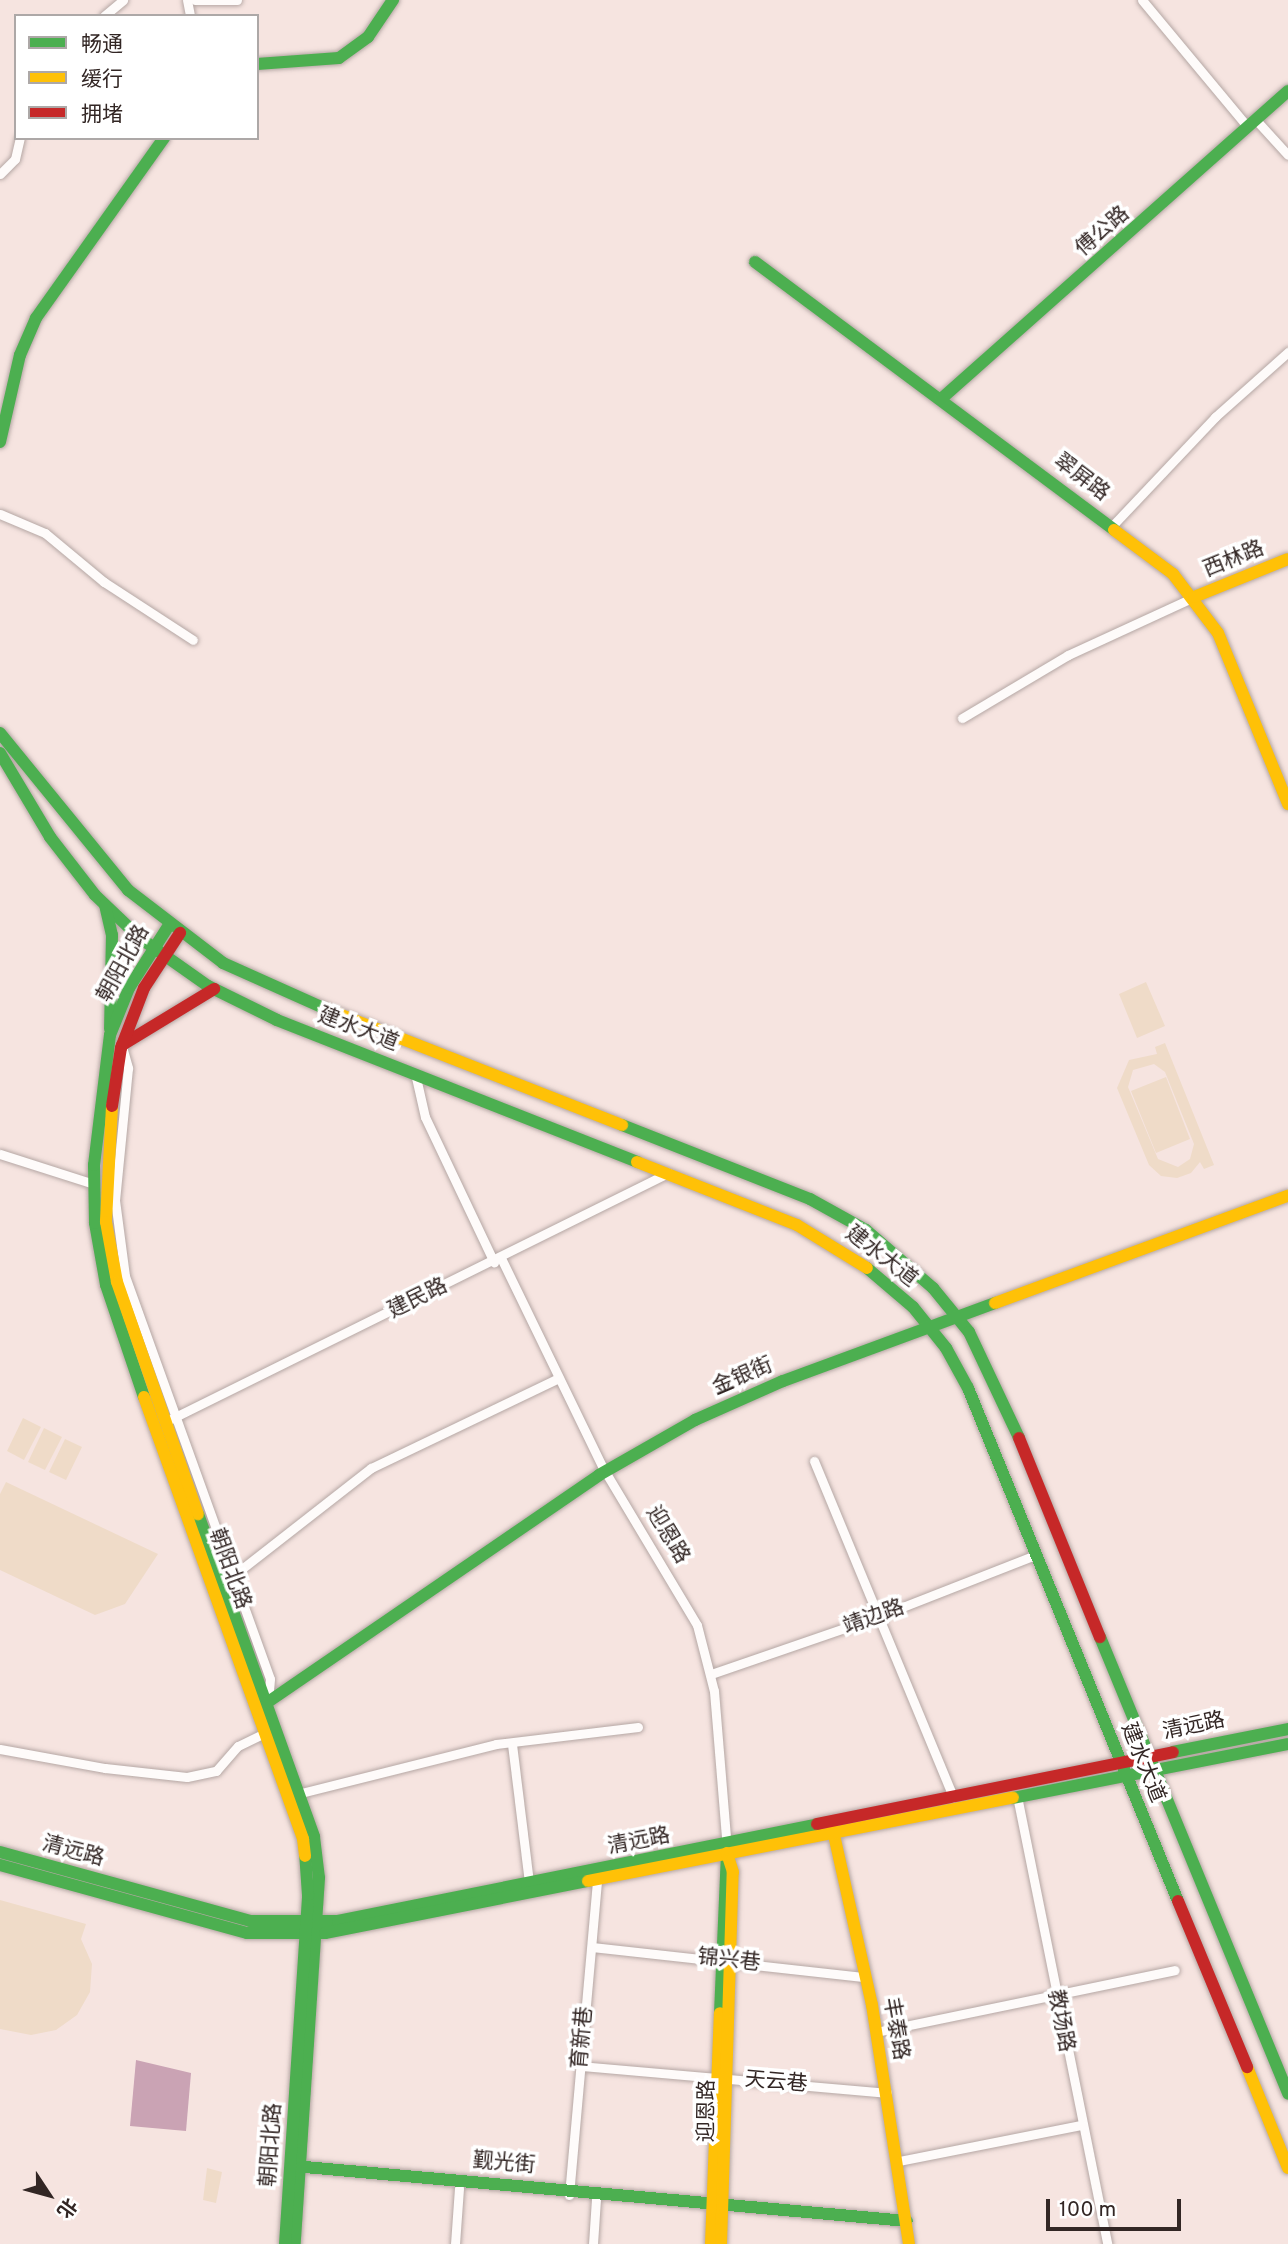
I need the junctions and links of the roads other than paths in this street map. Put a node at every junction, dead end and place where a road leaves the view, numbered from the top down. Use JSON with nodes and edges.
{"nodes":[{"id":1,"x":123,"y":0,"type":"edge"},
{"id":2,"x":195,"y":0,"type":"edge"},
{"id":3,"x":237,"y":0,"type":"edge"},
{"id":4,"x":393,"y":0,"type":"edge"},
{"id":5,"x":1142,"y":0,"type":"edge"},
{"id":6,"x":106,"y":14,"type":"edge"},
{"id":7,"x":259,"y":64,"type":"edge"},
{"id":8,"x":1288,"y":91,"type":"edge"},
{"id":9,"x":1252,"y":123,"type":"junction"},
{"id":10,"x":20,"y":140,"type":"edge"},
{"id":11,"x":163,"y":140,"type":"edge"},
{"id":12,"x":1288,"y":155,"type":"edge"},
{"id":13,"x":0,"y":174,"type":"edge"},
{"id":14,"x":755,"y":262,"type":"dead end"},
{"id":15,"x":1288,"y":352,"type":"edge"},
{"id":16,"x":941,"y":399,"type":"junction"},
{"id":17,"x":0,"y":442,"type":"edge"},
{"id":18,"x":0,"y":514,"type":"edge"},
{"id":19,"x":1113,"y":526,"type":"junction"},
{"id":20,"x":1288,"y":559,"type":"edge"},
{"id":21,"x":1194,"y":597,"type":"junction"},
{"id":22,"x":193,"y":640,"type":"dead end"},
{"id":23,"x":962,"y":718,"type":"dead end"},
{"id":24,"x":0,"y":733,"type":"edge"},
{"id":25,"x":0,"y":753,"type":"edge"},
{"id":26,"x":1288,"y":804,"type":"edge"},
{"id":27,"x":105,"y":905,"type":"junction"},
{"id":28,"x":169,"y":925,"type":"junction"},
{"id":29,"x":180,"y":933,"type":"junction"},
{"id":30,"x":154,"y":948,"type":"junction"},
{"id":31,"x":165,"y":956,"type":"junction"},
{"id":32,"x":214,"y":989,"type":"junction"},
{"id":33,"x":110,"y":1035,"type":"junction"},
{"id":34,"x":122,"y":1045,"type":"junction"},
{"id":35,"x":415,"y":1073,"type":"junction"},
{"id":36,"x":0,"y":1154,"type":"edge"},
{"id":37,"x":668,"y":1173,"type":"junction"},
{"id":38,"x":94,"y":1184,"type":"junction"},
{"id":39,"x":1288,"y":1196,"type":"edge"},
{"id":40,"x":497,"y":1260,"type":"junction"},
{"id":41,"x":960,"y":1319,"type":"junction"},
{"id":42,"x":932,"y":1329,"type":"junction"},
{"id":43,"x":559,"y":1378,"type":"junction"},
{"id":44,"x":171,"y":1419,"type":"junction"},
{"id":45,"x":814,"y":1461,"type":"dead end"},
{"id":46,"x":605,"y":1471,"type":"junction"},
{"id":47,"x":1035,"y":1555,"type":"junction"},
{"id":48,"x":234,"y":1576,"type":"junction"},
{"id":49,"x":877,"y":1617,"type":"junction"},
{"id":50,"x":711,"y":1674,"type":"junction"},
{"id":51,"x":268,"y":1702,"type":"junction"},
{"id":52,"x":638,"y":1727,"type":"dead end"},
{"id":53,"x":1288,"y":1729,"type":"edge"},
{"id":54,"x":267,"y":1732,"type":"junction"},
{"id":55,"x":512,"y":1744,"type":"junction"},
{"id":56,"x":1288,"y":1744,"type":"edge"},
{"id":57,"x":0,"y":1749,"type":"edge"},
{"id":58,"x":1149,"y":1756,"type":"junction"},
{"id":59,"x":1121,"y":1763,"type":"junction"},
{"id":60,"x":1154,"y":1770,"type":"junction"},
{"id":61,"x":1126,"y":1776,"type":"junction"},
{"id":62,"x":301,"y":1793,"type":"junction"},
{"id":63,"x":953,"y":1797,"type":"junction"},
{"id":64,"x":1017,"y":1797,"type":"junction"},
{"id":65,"x":832,"y":1827,"type":"junction"},
{"id":66,"x":727,"y":1848,"type":"junction"},
{"id":67,"x":0,"y":1852,"type":"edge"},
{"id":68,"x":0,"y":1865,"type":"edge"},
{"id":69,"x":597,"y":1879,"type":"junction"},
{"id":70,"x":529,"y":1883,"type":"junction"},
{"id":71,"x":311,"y":1929,"type":"junction"},
{"id":72,"x":592,"y":1947,"type":"junction"},
{"id":73,"x":726,"y":1961,"type":"junction"},
{"id":74,"x":1175,"y":1970,"type":"dead end"},
{"id":75,"x":865,"y":1977,"type":"junction"},
{"id":76,"x":1055,"y":1996,"type":"junction"},
{"id":77,"x":876,"y":2032,"type":"junction"},
{"id":78,"x":580,"y":2066,"type":"junction"},
{"id":79,"x":723,"y":2079,"type":"junction"},
{"id":80,"x":887,"y":2092,"type":"junction"},
{"id":81,"x":1288,"y":2094,"type":"edge"},
{"id":82,"x":1081,"y":2124,"type":"junction"},
{"id":83,"x":899,"y":2161,"type":"junction"},
{"id":84,"x":1288,"y":2168,"type":"edge"},
{"id":85,"x":295,"y":2170,"type":"junction"},
{"id":86,"x":459,"y":2188,"type":"junction"},
{"id":87,"x":569,"y":2193,"type":"junction"},
{"id":88,"x":596,"y":2199,"type":"junction"},
{"id":89,"x":718,"y":2205,"type":"junction"},
{"id":90,"x":908,"y":2221,"type":"junction"},
{"id":91,"x":285,"y":2244,"type":"edge"},
{"id":92,"x":295,"y":2244,"type":"edge"},
{"id":93,"x":455,"y":2244,"type":"edge"},
{"id":94,"x":593,"y":2244,"type":"edge"},
{"id":95,"x":711,"y":2244,"type":"edge"},
{"id":96,"x":721,"y":2244,"type":"edge"},
{"id":97,"x":909,"y":2244,"type":"edge"},
{"id":98,"x":1107,"y":2244,"type":"edge"}],
"edges":[{"from":1,"to":6,"type":"street"},
{"from":2,"to":3,"type":"street"},
{"from":4,"to":7,"type":"main road"},
{"from":5,"to":9,"type":"street"},
{"from":8,"to":9,"type":"main road","name":"傅公路"},
{"from":9,"to":12,"type":"street"},
{"from":9,"to":16,"type":"main road","name":"傅公路"},
{"from":10,"to":13,"type":"street"},
{"from":11,"to":17,"type":"main road"},
{"from":14,"to":16,"type":"main road","name":"翠屏路"},
{"from":15,"to":19,"type":"street"},
{"from":16,"to":19,"type":"main road","name":"翠屏路"},
{"from":18,"to":22,"type":"street"},
{"from":19,"to":21,"type":"main road","name":"翠屏路"},
{"from":20,"to":21,"type":"main road","name":"西林路"},
{"from":21,"to":23,"type":"street"},
{"from":21,"to":26,"type":"main road","name":"翠屏路"},
{"from":24,"to":28,"type":"main road","name":"建水大道"},
{"from":25,"to":27,"type":"main road","name":"建水大道"},
{"from":27,"to":30,"type":"main road","name":"建水大道"},
{"from":27,"to":33,"type":"main road"},
{"from":28,"to":29,"type":"main road","name":"建水大道"},
{"from":28,"to":30,"type":"main road","name":"朝阳北路"},
{"from":29,"to":31,"type":"main road","name":"朝阳北路"},
{"from":29,"to":41,"type":"main road","name":"建水大道"},
{"from":30,"to":31,"type":"main road","name":"建水大道"},
{"from":30,"to":33,"type":"main road","name":"朝阳北路"},
{"from":31,"to":32,"type":"main road","name":"建水大道"},
{"from":31,"to":34,"type":"main road","name":"朝阳北路"},
{"from":32,"to":34,"type":"main road"},
{"from":32,"to":35,"type":"main road","name":"建水大道"},
{"from":33,"to":38,"type":"main road","name":"朝阳北路"},
{"from":34,"to":44,"type":"main road","name":"朝阳北路"},
{"from":35,"to":37,"type":"main road","name":"建水大道"},
{"from":35,"to":40,"type":"street","name":"迎恩路"},
{"from":36,"to":38,"type":"street"},
{"from":37,"to":40,"type":"street","name":"建民路"},
{"from":37,"to":42,"type":"main road","name":"建水大道"},
{"from":38,"to":54,"type":"main road","name":"朝阳北路"},
{"from":39,"to":41,"type":"main road","name":"金银街"},
{"from":40,"to":43,"type":"street","name":"迎恩路"},
{"from":40,"to":44,"type":"street","name":"建民路"},
{"from":41,"to":42,"type":"main road","name":"金银街"},
{"from":41,"to":58,"type":"main road","name":"建水大道"},
{"from":42,"to":46,"type":"main road","name":"金银街"},
{"from":42,"to":47,"type":"main road","name":"建水大道"},
{"from":43,"to":46,"type":"street","name":"迎恩路"},
{"from":43,"to":48,"type":"street"},
{"from":44,"to":48,"type":"street"},
{"from":44,"to":51,"type":"main road","name":"朝阳北路"},
{"from":45,"to":49,"type":"street"},
{"from":46,"to":50,"type":"street","name":"迎恩路"},
{"from":46,"to":51,"type":"main road","name":"金银街"},
{"from":47,"to":49,"type":"street","name":"靖边路"},
{"from":47,"to":59,"type":"main road","name":"建水大道"},
{"from":48,"to":51,"type":"street"},
{"from":49,"to":50,"type":"street","name":"靖边路"},
{"from":49,"to":63,"type":"street"},
{"from":50,"to":66,"type":"street","name":"迎恩路"},
{"from":51,"to":62,"type":"main road","name":"朝阳北路"},
{"from":52,"to":55,"type":"street"},
{"from":53,"to":58,"type":"main road","name":"清远路"},
{"from":54,"to":57,"type":"street"},
{"from":54,"to":71,"type":"main road","name":"朝阳北路"},
{"from":55,"to":62,"type":"street"},
{"from":55,"to":70,"type":"street"},
{"from":56,"to":60,"type":"main road","name":"清远路"},
{"from":58,"to":59,"type":"main road","name":"清远路"},
{"from":58,"to":60,"type":"main road","name":"建水大道"},
{"from":59,"to":61,"type":"main road","name":"建水大道"},
{"from":59,"to":63,"type":"main road","name":"清远路"},
{"from":60,"to":61,"type":"main road","name":"清远路"},
{"from":60,"to":81,"type":"main road","name":"建水大道"},
{"from":61,"to":64,"type":"main road","name":"清远路"},
{"from":61,"to":84,"type":"main road","name":"建水大道"},
{"from":62,"to":71,"type":"main road","name":"朝阳北路"},
{"from":63,"to":65,"type":"main road","name":"清远路"},
{"from":64,"to":65,"type":"main road","name":"清远路"},
{"from":64,"to":76,"type":"street","name":"教场路"},
{"from":65,"to":66,"type":"main road","name":"清远路"},
{"from":65,"to":75,"type":"main road","name":"丰泰路"},
{"from":66,"to":69,"type":"main road","name":"清远路"},
{"from":66,"to":70,"type":"main road","name":"清远路"},
{"from":66,"to":73,"type":"main road","name":"迎恩路"},
{"from":67,"to":71,"type":"main road","name":"清远路"},
{"from":68,"to":71,"type":"main road","name":"清远路"},
{"from":69,"to":71,"type":"main road","name":"清远路"},
{"from":69,"to":72,"type":"street","name":"育新巷"},
{"from":70,"to":71,"type":"main road","name":"清远路"},
{"from":71,"to":85,"type":"main road","name":"朝阳北路"},
{"from":72,"to":73,"type":"street","name":"锦兴巷"},
{"from":72,"to":78,"type":"street","name":"育新巷"},
{"from":73,"to":75,"type":"street","name":"锦兴巷"},
{"from":73,"to":79,"type":"main road","name":"迎恩路"},
{"from":74,"to":76,"type":"street"},
{"from":75,"to":77,"type":"main road","name":"丰泰路"},
{"from":76,"to":77,"type":"street"},
{"from":76,"to":82,"type":"street","name":"教场路"},
{"from":77,"to":80,"type":"main road","name":"丰泰路"},
{"from":78,"to":79,"type":"street","name":"天云巷"},
{"from":78,"to":87,"type":"street","name":"育新巷"},
{"from":79,"to":80,"type":"street","name":"天云巷"},
{"from":79,"to":89,"type":"main road","name":"迎恩路"},
{"from":80,"to":83,"type":"main road","name":"丰泰路"},
{"from":82,"to":83,"type":"street"},
{"from":82,"to":98,"type":"street","name":"教场路"},
{"from":83,"to":90,"type":"main road","name":"丰泰路"},
{"from":85,"to":86,"type":"main road","name":"觐光街"},
{"from":85,"to":87,"type":"main road","name":"觐光街"},
{"from":85,"to":91,"type":"main road","name":"朝阳北路"},
{"from":85,"to":92,"type":"main road","name":"朝阳北路"},
{"from":86,"to":87,"type":"main road","name":"觐光街"},
{"from":86,"to":93,"type":"street"},
{"from":87,"to":88,"type":"main road","name":"觐光街"},
{"from":87,"to":89,"type":"main road","name":"觐光街"},
{"from":88,"to":89,"type":"main road","name":"觐光街"},
{"from":88,"to":94,"type":"street"},
{"from":89,"to":90,"type":"main road","name":"觐光街"},
{"from":89,"to":95,"type":"main road","name":"迎恩路"},
{"from":89,"to":96,"type":"main road","name":"迎恩路"},
{"from":90,"to":97,"type":"main road","name":"丰泰路"}]}
